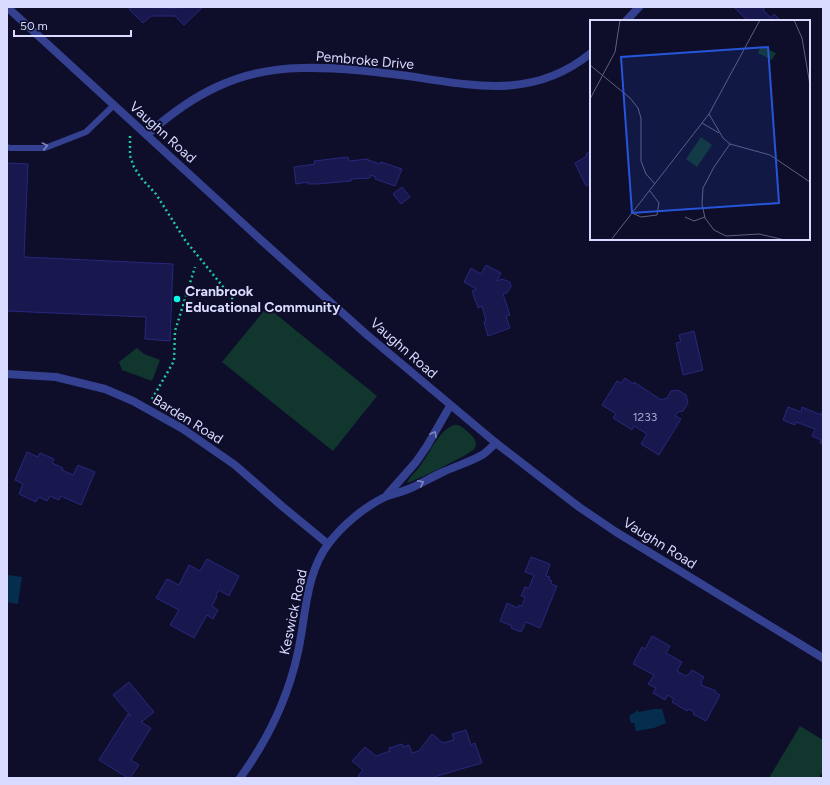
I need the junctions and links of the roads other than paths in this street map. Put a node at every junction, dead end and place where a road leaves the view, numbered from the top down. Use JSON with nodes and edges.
{"nodes":[{"id":1,"x":7,"y":7,"type":"edge"},
{"id":2,"x":639,"y":7,"type":"edge"},
{"id":3,"x":627,"y":20,"type":"edge"},
{"id":4,"x":590,"y":54,"type":"edge"},
{"id":5,"x":114,"y":105,"type":"junction"},
{"id":6,"x":147,"y":135,"type":"junction"},
{"id":7,"x":7,"y":147,"type":"edge"},
{"id":8,"x":7,"y":374,"type":"edge"},
{"id":9,"x":450,"y":406,"type":"junction"},
{"id":10,"x":496,"y":443,"type":"junction"},
{"id":11,"x":385,"y":497,"type":"junction"},
{"id":12,"x":328,"y":544,"type":"junction"},
{"id":13,"x":823,"y":658,"type":"edge"},
{"id":14,"x":240,"y":778,"type":"edge"}],
"edges":[{"from":1,"to":5,"type":"street","name":"Vaughn Road"},
{"from":2,"to":3,"type":"street"},
{"from":4,"to":6,"type":"street","name":"Pembroke Drive"},
{"from":5,"to":6,"type":"street","name":"Vaughn Road"},
{"from":7,"to":5,"type":"lane","one_way":true},
{"from":6,"to":9,"type":"street","name":"Vaughn Road"},
{"from":8,"to":12,"type":"street","name":"Barden Road"},
{"from":9,"to":10,"type":"street","name":"Vaughn Road"},
{"from":11,"to":9,"type":"street","one_way":true},
{"from":11,"to":10,"type":"street","name":"Keswick Road","one_way":true},
{"from":10,"to":13,"type":"street","name":"Vaughn Road"},
{"from":11,"to":12,"type":"street","name":"Keswick Road"},
{"from":12,"to":14,"type":"street","name":"Keswick Road"}]}
